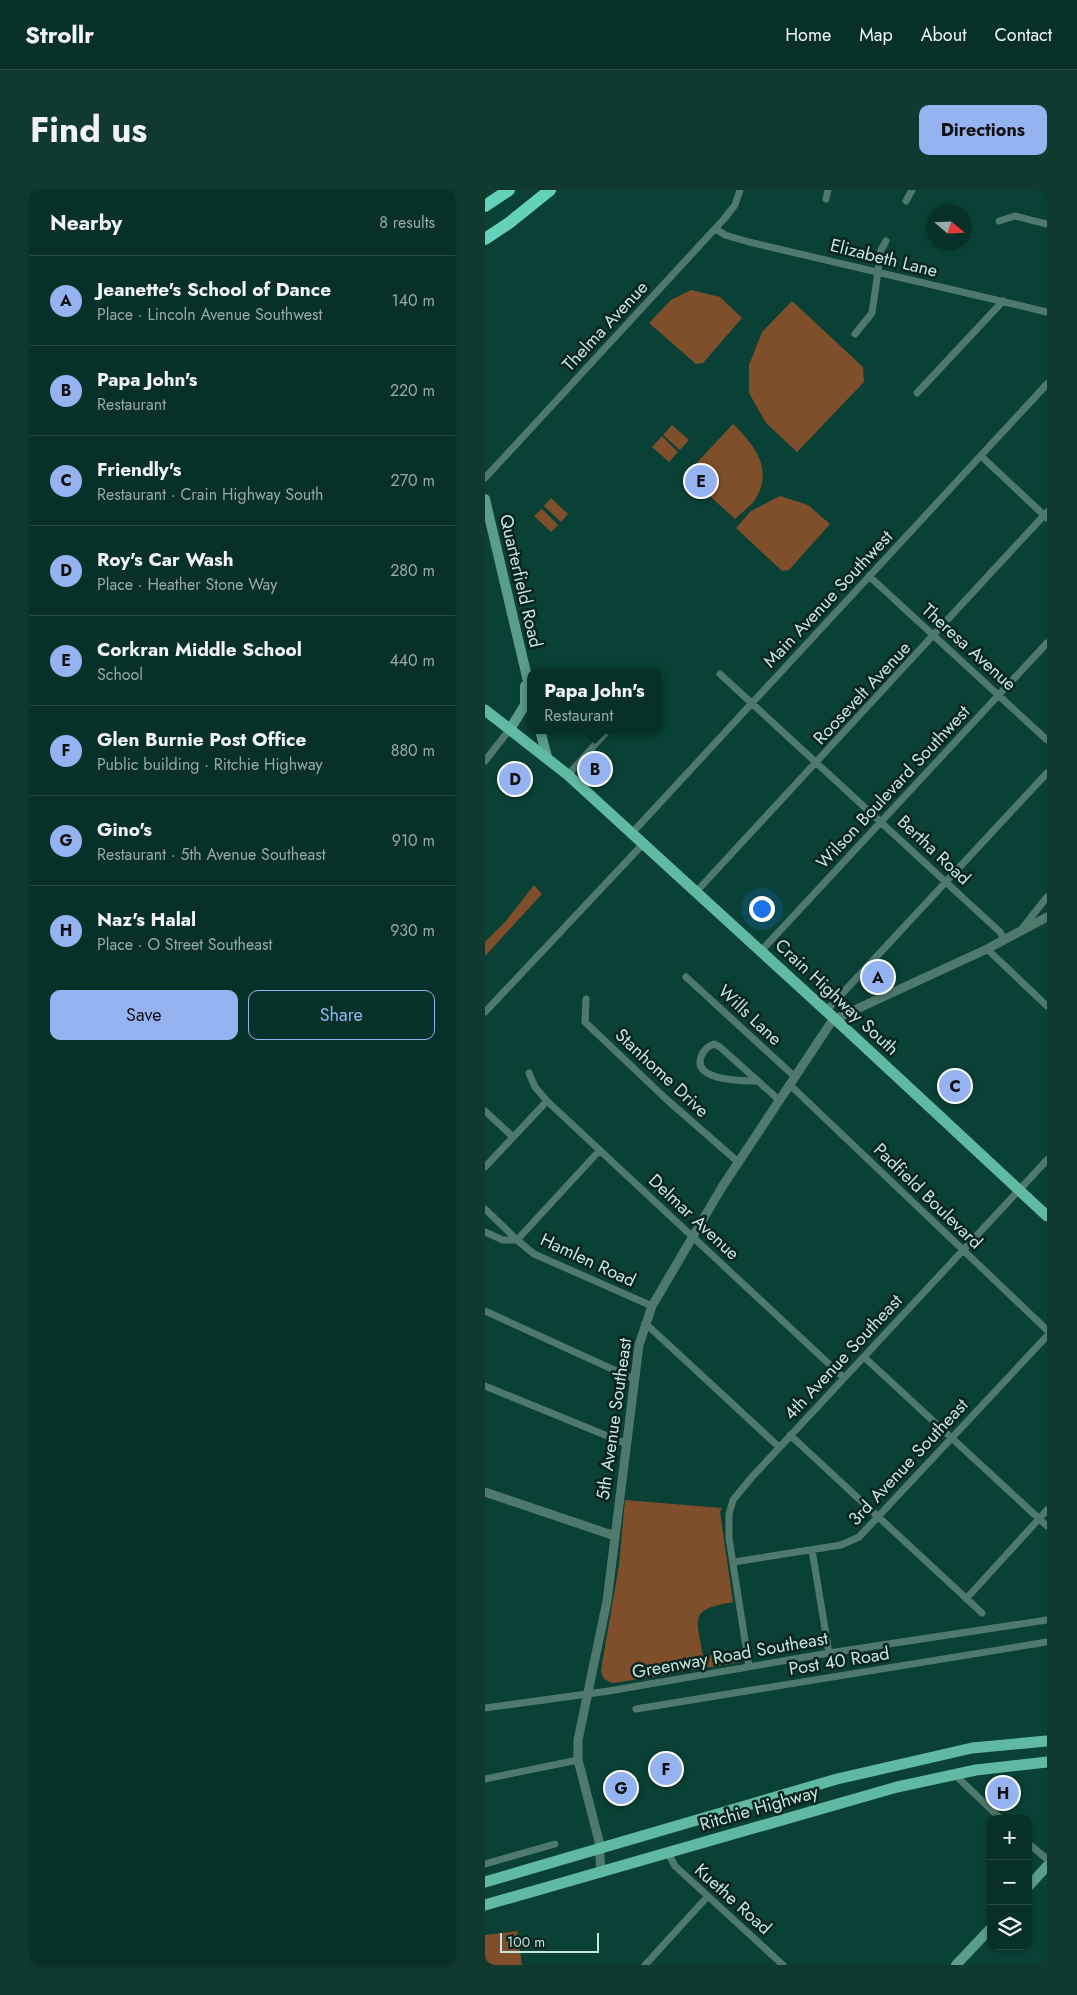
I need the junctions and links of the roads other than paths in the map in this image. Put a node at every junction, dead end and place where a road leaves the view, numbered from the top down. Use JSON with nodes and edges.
{"nodes":[{"id":1,"x":509,"y":190,"type":"edge"},
{"id":2,"x":550,"y":190,"type":"edge"},
{"id":3,"x":740,"y":190,"type":"edge"},
{"id":4,"x":828,"y":190,"type":"edge"},
{"id":5,"x":912,"y":190,"type":"edge"},
{"id":6,"x":826,"y":199,"type":"dead end"},
{"id":7,"x":906,"y":201,"type":"dead end"},
{"id":8,"x":485,"y":206,"type":"edge"},
{"id":9,"x":999,"y":221,"type":"dead end"},
{"id":10,"x":1047,"y":224,"type":"edge"},
{"id":11,"x":716,"y":229,"type":"junction"},
{"id":12,"x":485,"y":238,"type":"edge"},
{"id":13,"x":886,"y":241,"type":"dead end"},
{"id":14,"x":879,"y":272,"type":"junction"},
{"id":15,"x":1003,"y":302,"type":"junction"},
{"id":16,"x":1047,"y":312,"type":"edge"},
{"id":17,"x":855,"y":334,"type":"dead end"},
{"id":18,"x":1047,"y":384,"type":"edge"},
{"id":19,"x":917,"y":393,"type":"dead end"},
{"id":20,"x":981,"y":456,"type":"junction"},
{"id":21,"x":485,"y":478,"type":"edge"},
{"id":22,"x":485,"y":499,"type":"edge"},
{"id":23,"x":1046,"y":515,"type":"edge"},
{"id":24,"x":869,"y":576,"type":"junction"},
{"id":25,"x":934,"y":636,"type":"junction"},
{"id":26,"x":1047,"y":643,"type":"edge"},
{"id":27,"x":525,"y":670,"type":"junction"},
{"id":28,"x":720,"y":674,"type":"dead end"},
{"id":29,"x":527,"y":678,"type":"edge"},
{"id":30,"x":999,"y":694,"type":"junction"},
{"id":31,"x":752,"y":703,"type":"junction"},
{"id":32,"x":485,"y":710,"type":"edge"},
{"id":33,"x":510,"y":729,"type":"junction"},
{"id":34,"x":541,"y":734,"type":"edge"},
{"id":35,"x":604,"y":734,"type":"edge"},
{"id":36,"x":1047,"y":740,"type":"edge"},
{"id":37,"x":547,"y":757,"type":"junction"},
{"id":38,"x":485,"y":761,"type":"edge"},
{"id":39,"x":817,"y":763,"type":"junction"},
{"id":40,"x":1047,"y":773,"type":"edge"},
{"id":41,"x":567,"y":775,"type":"junction"},
{"id":42,"x":881,"y":822,"type":"junction"},
{"id":43,"x":632,"y":833,"type":"junction"},
{"id":44,"x":643,"y":844,"type":"junction"},
{"id":45,"x":946,"y":881,"type":"junction"},
{"id":46,"x":696,"y":892,"type":"junction"},
{"id":47,"x":1047,"y":897,"type":"edge"},
{"id":48,"x":1047,"y":917,"type":"edge"},
{"id":49,"x":1021,"y":930,"type":"junction"},
{"id":50,"x":1004,"y":939,"type":"junction"},
{"id":51,"x":987,"y":949,"type":"junction"},
{"id":52,"x":761,"y":951,"type":"junction"},
{"id":53,"x":686,"y":977,"type":"dead end"},
{"id":54,"x":586,"y":999,"type":"dead end"},
{"id":55,"x":1047,"y":1006,"type":"edge"},
{"id":56,"x":826,"y":1011,"type":"junction"},
{"id":57,"x":485,"y":1012,"type":"edge"},
{"id":58,"x":835,"y":1019,"type":"junction"},
{"id":59,"x":529,"y":1073,"type":"dead end"},
{"id":60,"x":794,"y":1076,"type":"junction"},
{"id":61,"x":758,"y":1081,"type":"junction"},
{"id":62,"x":789,"y":1084,"type":"junction"},
{"id":63,"x":778,"y":1099,"type":"junction"},
{"id":64,"x":547,"y":1101,"type":"junction"},
{"id":65,"x":485,"y":1111,"type":"edge"},
{"id":66,"x":513,"y":1137,"type":"junction"},
{"id":67,"x":600,"y":1150,"type":"junction"},
{"id":68,"x":1047,"y":1160,"type":"edge"},
{"id":69,"x":737,"y":1162,"type":"junction"},
{"id":70,"x":485,"y":1167,"type":"edge"},
{"id":71,"x":1019,"y":1190,"type":"junction"},
{"id":72,"x":485,"y":1209,"type":"edge"},
{"id":73,"x":1047,"y":1216,"type":"edge"},
{"id":74,"x":485,"y":1232,"type":"edge"},
{"id":75,"x":693,"y":1236,"type":"junction"},
{"id":76,"x":517,"y":1240,"type":"junction"},
{"id":77,"x":963,"y":1250,"type":"junction"},
{"id":78,"x":652,"y":1306,"type":"junction"},
{"id":79,"x":485,"y":1311,"type":"edge"},
{"id":80,"x":645,"y":1323,"type":"junction"},
{"id":81,"x":1047,"y":1330,"type":"edge"},
{"id":82,"x":1047,"y":1336,"type":"edge"},
{"id":83,"x":864,"y":1357,"type":"junction"},
{"id":84,"x":844,"y":1378,"type":"junction"},
{"id":85,"x":635,"y":1379,"type":"junction"},
{"id":86,"x":485,"y":1386,"type":"edge"},
{"id":87,"x":790,"y":1435,"type":"junction"},
{"id":88,"x":952,"y":1438,"type":"junction"},
{"id":89,"x":627,"y":1444,"type":"junction"},
{"id":90,"x":779,"y":1447,"type":"junction"},
{"id":91,"x":485,"y":1492,"type":"edge"},
{"id":92,"x":1047,"y":1510,"type":"edge"},
{"id":93,"x":878,"y":1517,"type":"junction"},
{"id":94,"x":1039,"y":1518,"type":"junction"},
{"id":95,"x":1047,"y":1526,"type":"edge"},
{"id":96,"x":615,"y":1536,"type":"junction"},
{"id":97,"x":812,"y":1550,"type":"junction"},
{"id":98,"x":734,"y":1562,"type":"junction"},
{"id":99,"x":966,"y":1599,"type":"junction"},
{"id":100,"x":981,"y":1613,"type":"dead end"},
{"id":101,"x":1047,"y":1620,"type":"edge"},
{"id":102,"x":1047,"y":1642,"type":"edge"},
{"id":103,"x":829,"y":1653,"type":"junction"},
{"id":104,"x":749,"y":1666,"type":"junction"},
{"id":105,"x":587,"y":1692,"type":"junction"},
{"id":106,"x":485,"y":1708,"type":"edge"},
{"id":107,"x":636,"y":1709,"type":"dead end"},
{"id":108,"x":1047,"y":1741,"type":"edge"},
{"id":109,"x":578,"y":1760,"type":"junction"},
{"id":110,"x":1047,"y":1762,"type":"edge"},
{"id":111,"x":954,"y":1774,"type":"junction"},
{"id":112,"x":485,"y":1779,"type":"edge"},
{"id":113,"x":997,"y":1815,"type":"edge"},
{"id":114,"x":555,"y":1844,"type":"dead end"},
{"id":115,"x":1032,"y":1846,"type":"edge"},
{"id":116,"x":599,"y":1850,"type":"junction"},
{"id":117,"x":668,"y":1853,"type":"junction"},
{"id":118,"x":1047,"y":1859,"type":"edge"},
{"id":119,"x":485,"y":1864,"type":"edge"},
{"id":120,"x":1047,"y":1866,"type":"edge"},
{"id":121,"x":601,"y":1872,"type":"junction"},
{"id":122,"x":485,"y":1882,"type":"edge"},
{"id":123,"x":1032,"y":1883,"type":"edge"},
{"id":124,"x":708,"y":1896,"type":"junction"},
{"id":125,"x":485,"y":1906,"type":"edge"},
{"id":126,"x":987,"y":1932,"type":"edge"},
{"id":127,"x":645,"y":1965,"type":"edge"},
{"id":128,"x":783,"y":1965,"type":"edge"},
{"id":129,"x":957,"y":1965,"type":"edge"}],
"edges":[{"from":1,"to":8,"type":"highway"},
{"from":2,"to":12,"type":"highway"},
{"from":3,"to":11,"type":"street","name":"Thelma Avenue"},
{"from":4,"to":6,"type":"street"},
{"from":5,"to":7,"type":"street"},
{"from":9,"to":10,"type":"street"},
{"from":11,"to":14,"type":"street","name":"Elizabeth Lane"},
{"from":11,"to":21,"type":"street","name":"Thelma Avenue"},
{"from":13,"to":14,"type":"street"},
{"from":14,"to":15,"type":"street","name":"Elizabeth Lane"},
{"from":14,"to":17,"type":"street"},
{"from":15,"to":16,"type":"street","name":"Elizabeth Lane"},
{"from":15,"to":19,"type":"street"},
{"from":18,"to":20,"type":"street","name":"Main Avenue Southwest"},
{"from":20,"to":23,"type":"street"},
{"from":20,"to":24,"type":"street","name":"Main Avenue Southwest"},
{"from":22,"to":27,"type":"main road","name":"Quarterfield Road"},
{"from":23,"to":25,"type":"street","name":"Roosevelt Avenue"},
{"from":24,"to":25,"type":"street","name":"Theresa Avenue"},
{"from":24,"to":31,"type":"street","name":"Main Avenue Southwest"},
{"from":25,"to":30,"type":"street","name":"Theresa Avenue"},
{"from":25,"to":39,"type":"street","name":"Roosevelt Avenue"},
{"from":26,"to":30,"type":"street","name":"Wilson Boulevard Southwest"},
{"from":27,"to":29,"type":"main road","name":"Quarterfield Road"},
{"from":27,"to":33,"type":"main road","name":"Quarterfield Road"},
{"from":28,"to":31,"type":"street","name":"Bertha Road"},
{"from":30,"to":36,"type":"street","name":"Theresa Avenue"},
{"from":30,"to":42,"type":"street","name":"Wilson Boulevard Southwest"},
{"from":31,"to":39,"type":"street","name":"Bertha Road"},
{"from":31,"to":43,"type":"street","name":"Main Avenue Southwest"},
{"from":32,"to":33,"type":"main road","name":"Crain Highway South"},
{"from":33,"to":37,"type":"main road","name":"Crain Highway South"},
{"from":33,"to":38,"type":"street"},
{"from":34,"to":37,"type":"main road"},
{"from":35,"to":41,"type":"street"},
{"from":37,"to":41,"type":"main road","name":"Crain Highway South"},
{"from":39,"to":42,"type":"street","name":"Bertha Road"},
{"from":39,"to":46,"type":"street","name":"Roosevelt Avenue"},
{"from":40,"to":45,"type":"street"},
{"from":41,"to":43,"type":"main road","name":"Crain Highway South"},
{"from":42,"to":45,"type":"street","name":"Bertha Road"},
{"from":42,"to":52,"type":"street","name":"Wilson Boulevard Southwest"},
{"from":43,"to":44,"type":"main road","name":"Crain Highway South"},
{"from":44,"to":46,"type":"main road","name":"Crain Highway South"},
{"from":44,"to":57,"type":"street"},
{"from":45,"to":50,"type":"street","name":"Bertha Road"},
{"from":45,"to":56,"type":"street"},
{"from":46,"to":52,"type":"main road","name":"Crain Highway South"},
{"from":47,"to":49,"type":"street"},
{"from":48,"to":49,"type":"street"},
{"from":49,"to":50,"type":"street"},
{"from":50,"to":51,"type":"street"},
{"from":51,"to":55,"type":"street"},
{"from":51,"to":58,"type":"street"},
{"from":52,"to":56,"type":"main road","name":"Crain Highway South"},
{"from":53,"to":60,"type":"street","name":"Wills Lane"},
{"from":54,"to":69,"type":"street","name":"Stanhome Drive"},
{"from":56,"to":58,"type":"main road","name":"Crain Highway South"},
{"from":58,"to":60,"type":"street","name":"5th Avenue Southeast"},
{"from":58,"to":71,"type":"main road","name":"Crain Highway South"},
{"from":59,"to":64,"type":"street","name":"Delmar Avenue"},
{"from":60,"to":62,"type":"street","name":"5th Avenue Southeast"},
{"from":61,"to":61,"type":"street"},
{"from":61,"to":63,"type":"street"},
{"from":62,"to":63,"type":"street","name":"5th Avenue Southeast"},
{"from":62,"to":77,"type":"street","name":"Padfield Boulevard"},
{"from":63,"to":69,"type":"street","name":"5th Avenue Southeast"},
{"from":64,"to":66,"type":"street"},
{"from":64,"to":67,"type":"street","name":"Delmar Avenue"},
{"from":65,"to":66,"type":"street"},
{"from":66,"to":70,"type":"street"},
{"from":67,"to":75,"type":"street","name":"Delmar Avenue"},
{"from":67,"to":76,"type":"street"},
{"from":68,"to":71,"type":"street","name":"4th Avenue Southeast"},
{"from":69,"to":75,"type":"street","name":"5th Avenue Southeast"},
{"from":71,"to":73,"type":"main road","name":"Crain Highway South"},
{"from":71,"to":77,"type":"street","name":"4th Avenue Southeast"},
{"from":72,"to":76,"type":"street"},
{"from":74,"to":76,"type":"street","name":"Hamlen Road"},
{"from":75,"to":78,"type":"street","name":"5th Avenue Southeast"},
{"from":75,"to":84,"type":"street","name":"Delmar Avenue"},
{"from":76,"to":78,"type":"street","name":"Hamlen Road"},
{"from":77,"to":81,"type":"street","name":"Padfield Boulevard"},
{"from":77,"to":83,"type":"street","name":"4th Avenue Southeast"},
{"from":78,"to":80,"type":"street","name":"5th Avenue Southeast"},
{"from":79,"to":85,"type":"street"},
{"from":80,"to":85,"type":"street","name":"5th Avenue Southeast"},
{"from":80,"to":90,"type":"street"},
{"from":82,"to":88,"type":"street","name":"3rd Avenue Southeast"},
{"from":83,"to":84,"type":"street","name":"4th Avenue Southeast"},
{"from":83,"to":88,"type":"street"},
{"from":84,"to":87,"type":"street","name":"4th Avenue Southeast"},
{"from":85,"to":89,"type":"street","name":"5th Avenue Southeast"},
{"from":86,"to":89,"type":"street"},
{"from":87,"to":90,"type":"street","name":"4th Avenue Southeast"},
{"from":87,"to":93,"type":"street"},
{"from":88,"to":93,"type":"street","name":"3rd Avenue Southeast"},
{"from":88,"to":94,"type":"street"},
{"from":89,"to":96,"type":"street","name":"5th Avenue Southeast"},
{"from":90,"to":98,"type":"street","name":"4th Avenue Southeast"},
{"from":91,"to":96,"type":"street"},
{"from":92,"to":94,"type":"street"},
{"from":93,"to":97,"type":"street","name":"3rd Avenue Southeast"},
{"from":93,"to":99,"type":"street"},
{"from":94,"to":95,"type":"street"},
{"from":94,"to":99,"type":"street"},
{"from":96,"to":105,"type":"street","name":"5th Avenue Southeast"},
{"from":97,"to":98,"type":"street","name":"3rd Avenue Southeast"},
{"from":97,"to":103,"type":"street"},
{"from":98,"to":104,"type":"street","name":"4th Avenue Southeast"},
{"from":99,"to":100,"type":"street"},
{"from":101,"to":103,"type":"street","name":"Greenway Road Southeast"},
{"from":102,"to":107,"type":"street","name":"Post 40 Road"},
{"from":103,"to":104,"type":"street","name":"Greenway Road Southeast"},
{"from":104,"to":105,"type":"street","name":"Greenway Road Southeast"},
{"from":105,"to":106,"type":"street","name":"Greenway Road Southeast"},
{"from":105,"to":109,"type":"street","name":"5th Avenue Southeast"},
{"from":108,"to":116,"type":"main road","name":"Ritchie Highway"},
{"from":109,"to":112,"type":"street"},
{"from":109,"to":116,"type":"street","name":"5th Avenue Southeast"},
{"from":110,"to":111,"type":"main road","name":"Ritchie Highway"},
{"from":111,"to":113,"type":"street"},
{"from":111,"to":117,"type":"main road","name":"Ritchie Highway"},
{"from":114,"to":119,"type":"street"},
{"from":115,"to":118,"type":"street"},
{"from":116,"to":121,"type":"street","name":"5th Avenue Southeast"},
{"from":116,"to":122,"type":"main road","name":"Ritchie Highway"},
{"from":117,"to":121,"type":"main road","name":"Ritchie Highway"},
{"from":117,"to":124,"type":"street","name":"Kuethe Road"},
{"from":120,"to":123,"type":"main road"},
{"from":121,"to":125,"type":"main road","name":"Ritchie Highway"},
{"from":124,"to":127,"type":"street"},
{"from":124,"to":128,"type":"street","name":"Kuethe Road"},
{"from":126,"to":129,"type":"main road"}]}
